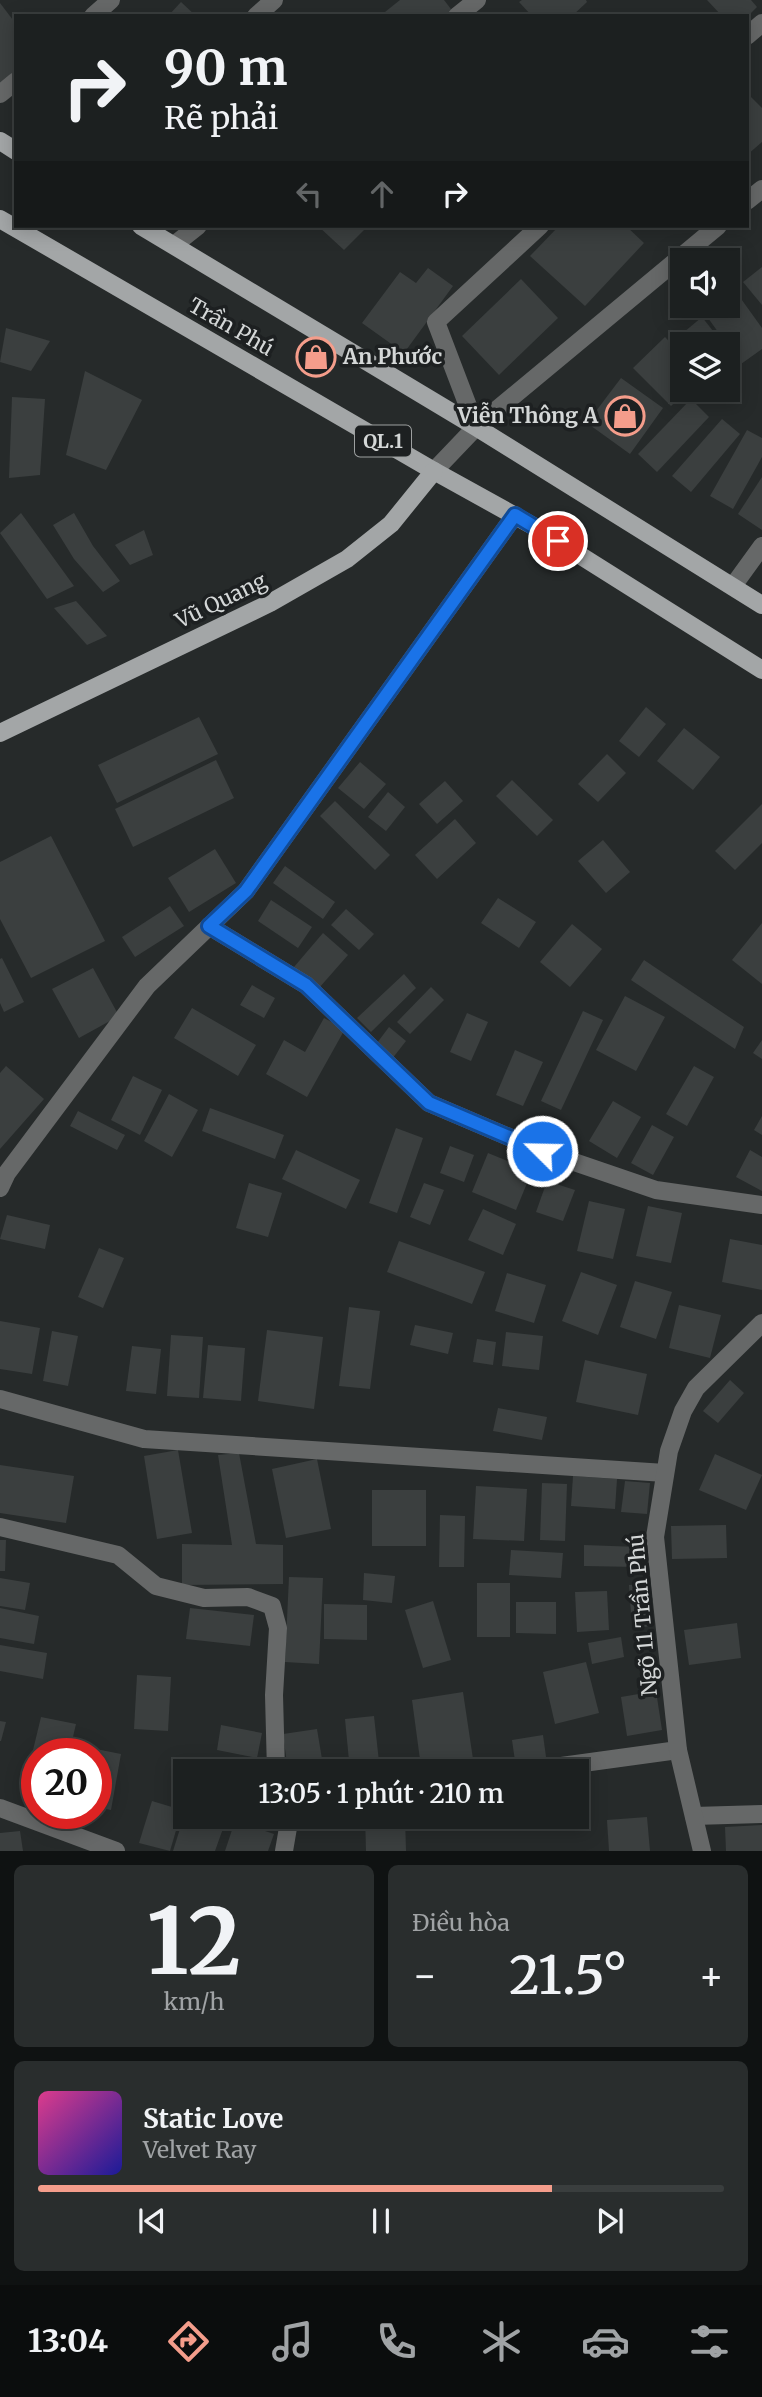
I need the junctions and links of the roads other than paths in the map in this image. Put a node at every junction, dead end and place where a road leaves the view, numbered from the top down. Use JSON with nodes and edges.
{"nodes":[{"id":1,"x":111,"y":0,"type":"edge"},
{"id":2,"x":274,"y":0,"type":"edge"},
{"id":3,"x":477,"y":0,"type":"edge"},
{"id":4,"x":95,"y":14,"type":"edge"},
{"id":5,"x":258,"y":14,"type":"edge"},
{"id":6,"x":460,"y":14,"type":"edge"},
{"id":7,"x":14,"y":83,"type":"edge"},
{"id":8,"x":0,"y":94,"type":"edge"},
{"id":9,"x":16,"y":228,"type":"edge"},
{"id":10,"x":144,"y":228,"type":"edge"},
{"id":11,"x":195,"y":228,"type":"edge"},
{"id":12,"x":538,"y":228,"type":"edge"},
{"id":13,"x":716,"y":228,"type":"edge"},
{"id":14,"x":174,"y":245,"type":"junction"},
{"id":15,"x":475,"y":427,"type":"junction"},
{"id":16,"x":434,"y":471,"type":"junction"},
{"id":17,"x":515,"y":515,"type":"junction"},
{"id":18,"x":762,"y":546,"type":"edge"},
{"id":19,"x":733,"y":586,"type":"junction"},
{"id":20,"x":762,"y":605,"type":"edge"},
{"id":21,"x":762,"y":670,"type":"edge"},
{"id":22,"x":0,"y":733,"type":"edge"},
{"id":23,"x":209,"y":926,"type":"junction"},
{"id":24,"x":0,"y":1188,"type":"edge"},
{"id":25,"x":762,"y":1205,"type":"edge"},
{"id":26,"x":762,"y":1323,"type":"edge"},
{"id":27,"x":0,"y":1399,"type":"edge"},
{"id":28,"x":666,"y":1473,"type":"junction"},
{"id":29,"x":0,"y":1527,"type":"edge"},
{"id":30,"x":678,"y":1750,"type":"junction"},
{"id":31,"x":276,"y":1759,"type":"edge"},
{"id":32,"x":589,"y":1762,"type":"edge"},
{"id":33,"x":0,"y":1808,"type":"edge"},
{"id":34,"x":762,"y":1814,"type":"edge"},
{"id":35,"x":694,"y":1816,"type":"junction"},
{"id":36,"x":288,"y":1829,"type":"edge"},
{"id":37,"x":116,"y":1851,"type":"edge"},
{"id":38,"x":284,"y":1851,"type":"edge"},
{"id":39,"x":702,"y":1851,"type":"edge"}],
"edges":[{"from":1,"to":4,"type":"street"},
{"from":2,"to":5,"type":"street"},
{"from":3,"to":6,"type":"street"},
{"from":7,"to":8,"type":"street"},
{"from":9,"to":16,"type":"main road","name":"Trần Phú","number":"QL.1"},
{"from":10,"to":14,"type":"main road","name":"Trần Phú"},
{"from":11,"to":14,"type":"street"},
{"from":12,"to":15,"type":"street"},
{"from":13,"to":15,"type":"street"},
{"from":14,"to":15,"type":"main road","name":"Trần Phú"},
{"from":15,"to":16,"type":"street"},
{"from":15,"to":19,"type":"main road","name":"Trần Phú"},
{"from":16,"to":17,"type":"main road","name":"Trần Phú","number":"QL.1"},
{"from":16,"to":22,"type":"main road","name":"Vũ Quang"},
{"from":17,"to":21,"type":"main road","name":"Trần Phú","number":"QL.1"},
{"from":17,"to":23,"type":"street"},
{"from":18,"to":19,"type":"street"},
{"from":19,"to":20,"type":"main road","name":"Trần Phú"},
{"from":23,"to":24,"type":"street"},
{"from":23,"to":25,"type":"street"},
{"from":26,"to":28,"type":"street","name":"Ngõ 11 Trần Phú"},
{"from":27,"to":28,"type":"street"},
{"from":28,"to":30,"type":"street","name":"Ngõ 11 Trần Phú"},
{"from":29,"to":31,"type":"street"},
{"from":30,"to":32,"type":"street"},
{"from":30,"to":35,"type":"street","name":"Ngõ 11 Trần Phú"},
{"from":33,"to":37,"type":"street"},
{"from":34,"to":35,"type":"street"},
{"from":35,"to":39,"type":"street","name":"Ngõ 11 Trần Phú"},
{"from":36,"to":38,"type":"street"}]}
